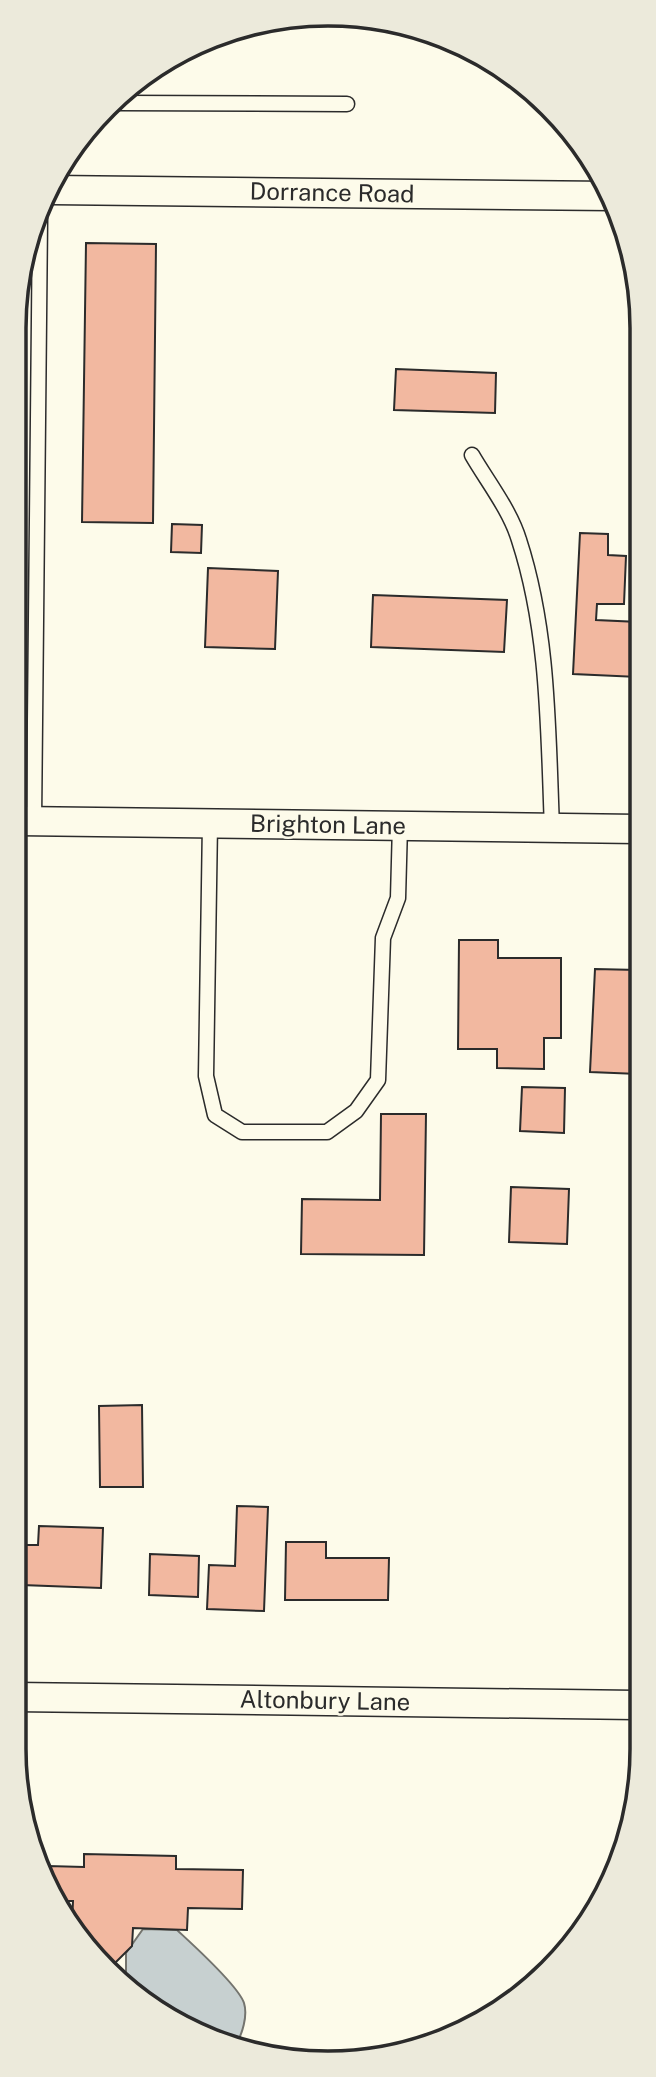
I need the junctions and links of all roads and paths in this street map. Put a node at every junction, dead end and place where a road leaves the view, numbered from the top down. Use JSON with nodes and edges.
{"nodes":[{"id":1,"x":127,"y":103,"type":"edge"},
{"id":2,"x":347,"y":104,"type":"dead end"},
{"id":3,"x":60,"y":190,"type":"edge"},
{"id":4,"x":599,"y":196,"type":"edge"},
{"id":5,"x":39,"y":241,"type":"edge"},
{"id":6,"x":472,"y":455,"type":"dead end"},
{"id":7,"x":26,"y":821,"type":"edge"},
{"id":8,"x":210,"y":823,"type":"junction"},
{"id":9,"x":400,"y":825,"type":"junction"},
{"id":10,"x":552,"y":828,"type":"junction"},
{"id":11,"x":630,"y":829,"type":"edge"},
{"id":12,"x":26,"y":1698,"type":"edge"},
{"id":13,"x":630,"y":1705,"type":"edge"}],
"edges":[{"from":1,"to":2,"type":"lane"},
{"from":3,"to":4,"type":"street","name":"Dorrance Road"},
{"from":5,"to":7,"type":"lane"},
{"from":6,"to":10,"type":"lane"},
{"from":7,"to":8,"type":"street","name":"Brighton Lane"},
{"from":8,"to":9,"type":"street","name":"Brighton Lane"},
{"from":8,"to":9,"type":"lane"},
{"from":9,"to":10,"type":"street","name":"Brighton Lane"},
{"from":10,"to":11,"type":"street","name":"Brighton Lane"},
{"from":12,"to":13,"type":"street","name":"Altonbury Lane"}]}
